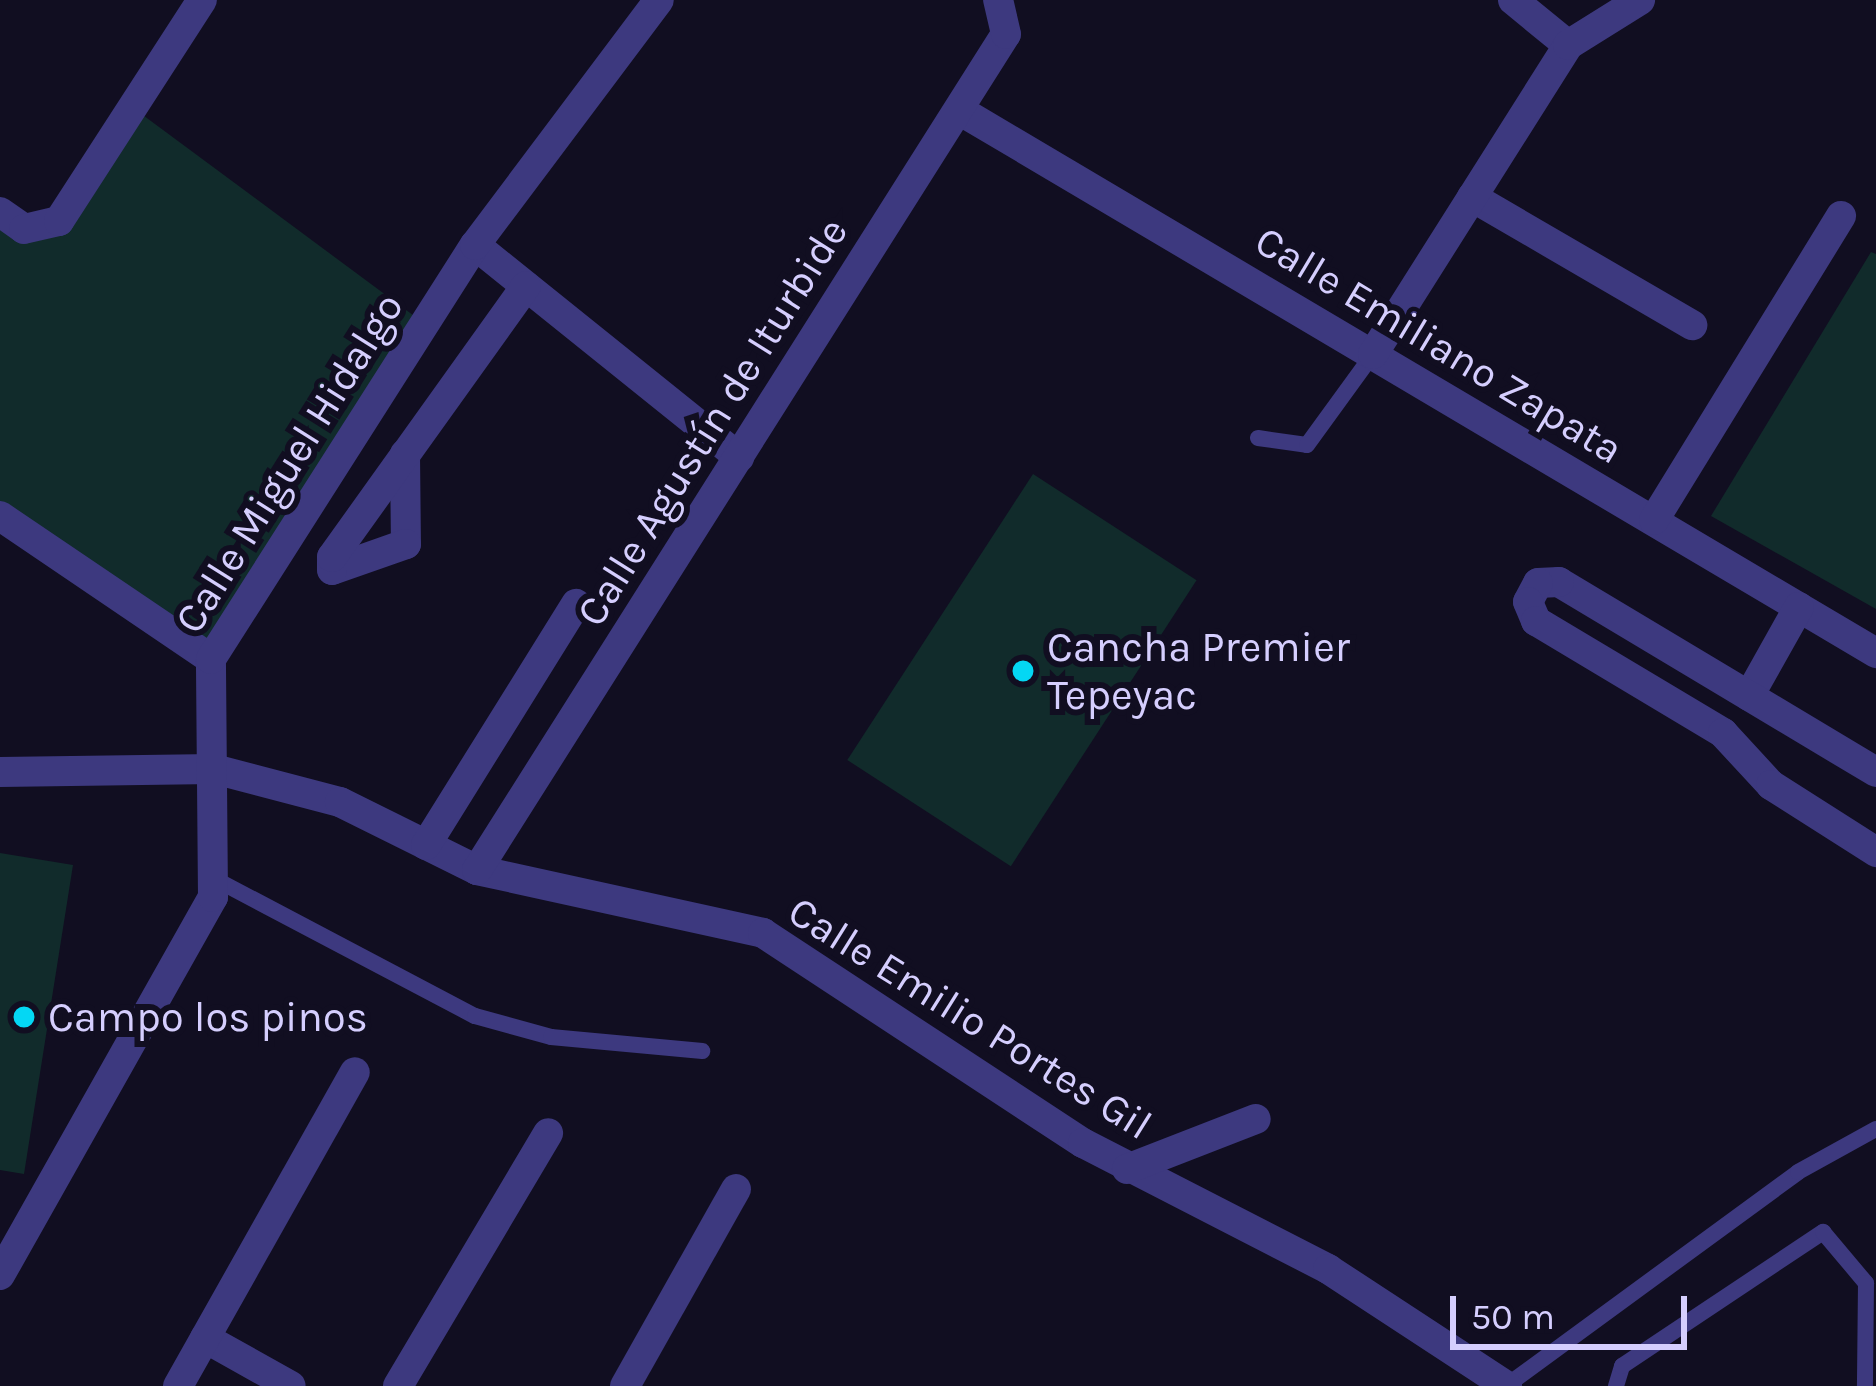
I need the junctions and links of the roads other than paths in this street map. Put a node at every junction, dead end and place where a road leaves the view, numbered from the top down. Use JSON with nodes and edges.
{"nodes":[{"id":1,"x":202,"y":0,"type":"edge"},
{"id":2,"x":658,"y":0,"type":"edge"},
{"id":3,"x":1513,"y":0,"type":"edge"},
{"id":4,"x":1640,"y":0,"type":"edge"},
{"id":5,"x":1004,"y":8,"type":"edge"},
{"id":6,"x":1568,"y":45,"type":"junction"},
{"id":7,"x":959,"y":110,"type":"junction"},
{"id":8,"x":1472,"y":197,"type":"junction"},
{"id":9,"x":0,"y":212,"type":"edge"},
{"id":10,"x":1841,"y":215,"type":"dead end"},
{"id":11,"x":476,"y":245,"type":"junction"},
{"id":12,"x":526,"y":286,"type":"junction"},
{"id":13,"x":1692,"y":325,"type":"dead end"},
{"id":14,"x":1373,"y":354,"type":"junction"},
{"id":15,"x":1258,"y":438,"type":"dead end"},
{"id":16,"x":405,"y":454,"type":"dead end"},
{"id":17,"x":739,"y":457,"type":"junction"},
{"id":18,"x":0,"y":516,"type":"edge"},
{"id":19,"x":1654,"y":520,"type":"junction"},
{"id":20,"x":576,"y":604,"type":"dead end"},
{"id":21,"x":1799,"y":607,"type":"junction"},
{"id":22,"x":1876,"y":653,"type":"edge"},
{"id":23,"x":211,"y":659,"type":"junction"},
{"id":24,"x":1749,"y":696,"type":"junction"},
{"id":25,"x":214,"y":769,"type":"junction"},
{"id":26,"x":0,"y":772,"type":"edge"},
{"id":27,"x":1876,"y":772,"type":"edge"},
{"id":28,"x":426,"y":844,"type":"junction"},
{"id":29,"x":1876,"y":852,"type":"edge"},
{"id":30,"x":477,"y":870,"type":"junction"},
{"id":31,"x":213,"y":878,"type":"junction"},
{"id":32,"x":702,"y":1051,"type":"dead end"},
{"id":33,"x":355,"y":1072,"type":"dead end"},
{"id":34,"x":1256,"y":1119,"type":"dead end"},
{"id":35,"x":1876,"y":1129,"type":"edge"},
{"id":36,"x":548,"y":1133,"type":"dead end"},
{"id":37,"x":1127,"y":1169,"type":"junction"},
{"id":38,"x":736,"y":1190,"type":"dead end"},
{"id":39,"x":0,"y":1275,"type":"edge"},
{"id":40,"x":205,"y":1338,"type":"junction"},
{"id":41,"x":178,"y":1386,"type":"edge"},
{"id":42,"x":291,"y":1386,"type":"edge"},
{"id":43,"x":398,"y":1386,"type":"edge"},
{"id":44,"x":625,"y":1386,"type":"edge"},
{"id":45,"x":1506,"y":1386,"type":"edge"},
{"id":46,"x":1616,"y":1386,"type":"edge"},
{"id":47,"x":1865,"y":1386,"type":"edge"}],
"edges":[{"from":1,"to":9,"type":"street"},
{"from":2,"to":11,"type":"street","name":"Calle Miguel Hidalgo"},
{"from":3,"to":6,"type":"street"},
{"from":4,"to":6,"type":"street"},
{"from":5,"to":7,"type":"street","name":"Calle Agustín de Iturbide"},
{"from":6,"to":8,"type":"street"},
{"from":7,"to":14,"type":"street","name":"Calle Emiliano Zapata"},
{"from":7,"to":17,"type":"street","name":"Calle Agustín de Iturbide"},
{"from":8,"to":13,"type":"street"},
{"from":8,"to":14,"type":"street"},
{"from":10,"to":19,"type":"street"},
{"from":11,"to":12,"type":"street"},
{"from":11,"to":23,"type":"street","name":"Calle Miguel Hidalgo"},
{"from":12,"to":16,"type":"street"},
{"from":12,"to":17,"type":"street"},
{"from":14,"to":15,"type":"lane"},
{"from":14,"to":19,"type":"street","name":"Calle Emiliano Zapata"},
{"from":17,"to":30,"type":"street","name":"Calle Agustín de Iturbide"},
{"from":18,"to":23,"type":"street"},
{"from":19,"to":21,"type":"street","name":"Calle Emiliano Zapata"},
{"from":20,"to":28,"type":"street"},
{"from":21,"to":22,"type":"street","name":"Calle Emiliano Zapata"},
{"from":21,"to":24,"type":"street"},
{"from":23,"to":25,"type":"street","name":"Calle Miguel Hidalgo"},
{"from":24,"to":27,"type":"street"},
{"from":24,"to":29,"type":"street"},
{"from":25,"to":26,"type":"street","name":"Calle Emilio Portes Gil"},
{"from":25,"to":28,"type":"street","name":"Calle Emilio Portes Gil"},
{"from":25,"to":31,"type":"street","name":"Calle Miguel Hidalgo"},
{"from":28,"to":30,"type":"street","name":"Calle Emilio Portes Gil"},
{"from":30,"to":37,"type":"street","name":"Calle Emilio Portes Gil"},
{"from":31,"to":32,"type":"lane"},
{"from":31,"to":39,"type":"street","name":"Calle Miguel Hidalgo"},
{"from":33,"to":40,"type":"street"},
{"from":34,"to":37,"type":"street"},
{"from":35,"to":45,"type":"lane"},
{"from":36,"to":43,"type":"street"},
{"from":37,"to":45,"type":"street","name":"Calle Emilio Portes Gil"},
{"from":38,"to":44,"type":"street"},
{"from":40,"to":41,"type":"street"},
{"from":40,"to":42,"type":"street"},
{"from":46,"to":47,"type":"lane"}]}
